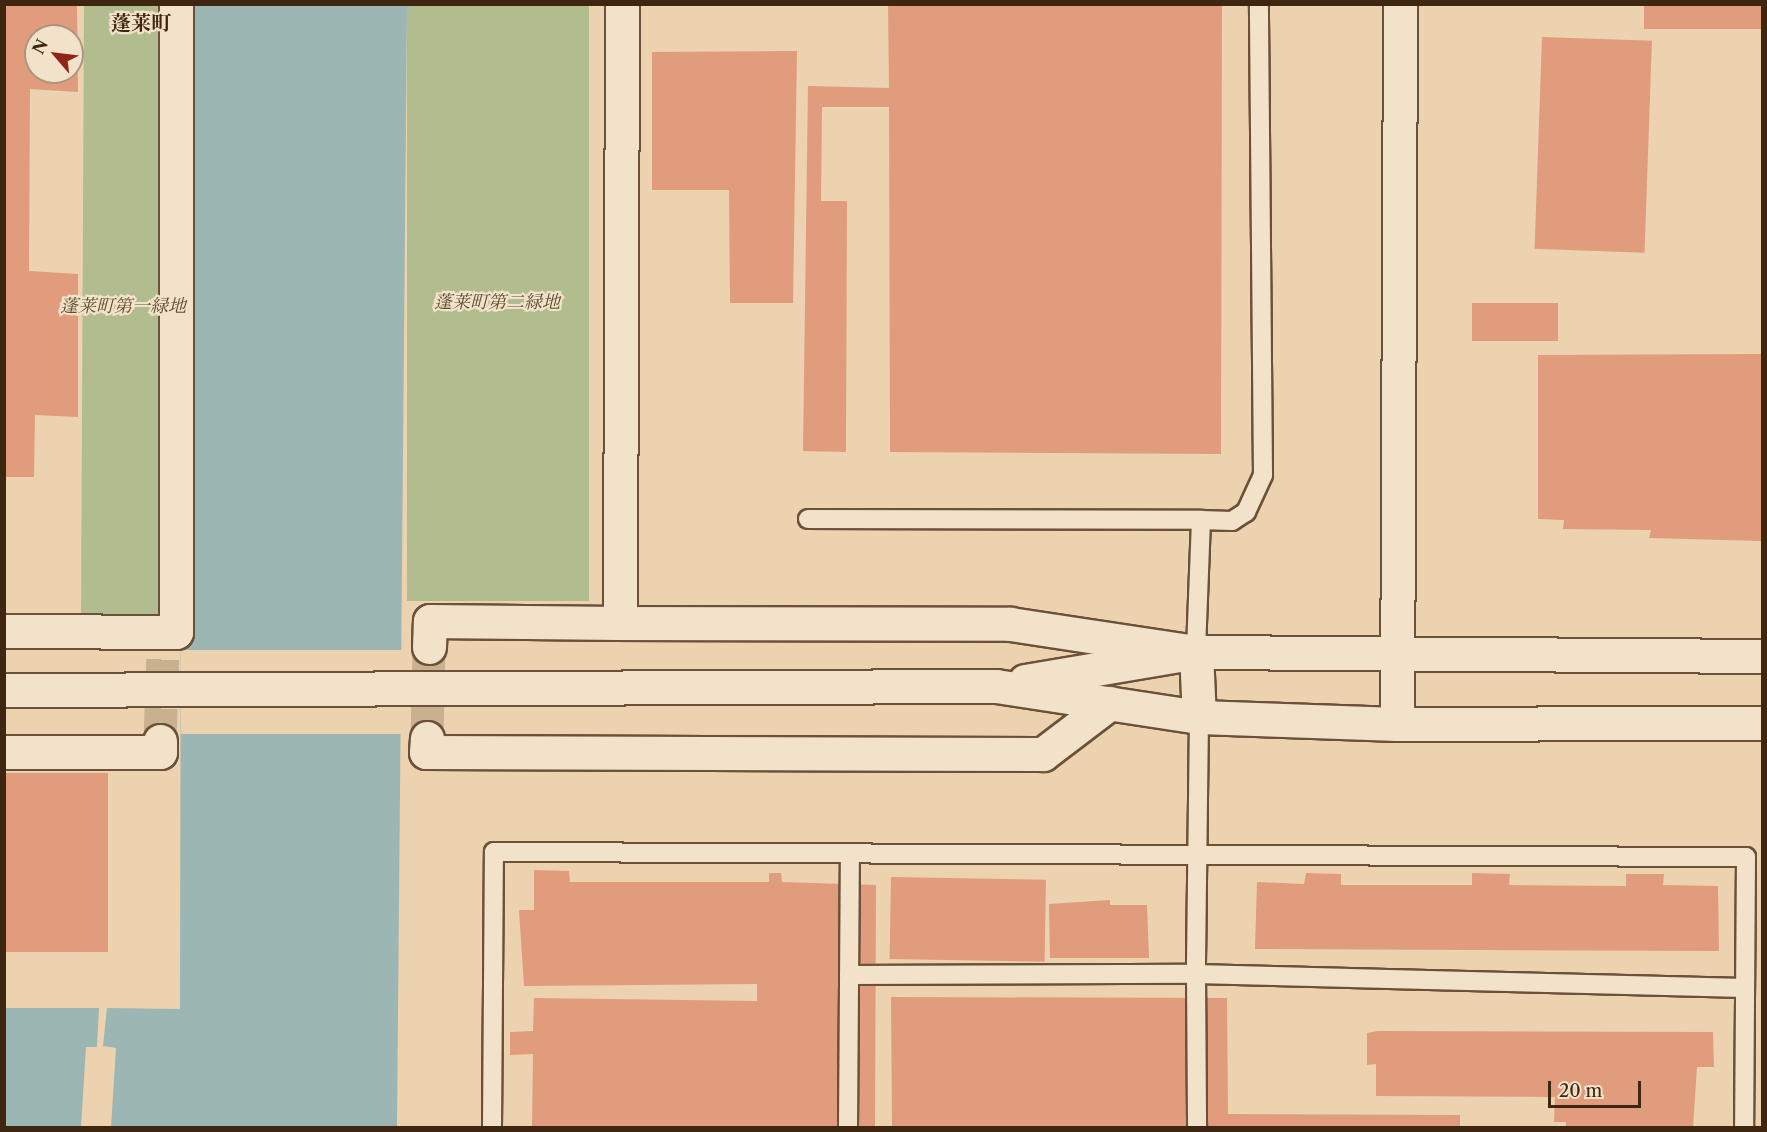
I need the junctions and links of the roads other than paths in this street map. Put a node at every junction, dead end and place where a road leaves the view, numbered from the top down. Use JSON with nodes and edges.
{"nodes":[{"id":1,"x":176,"y":4,"type":"edge"},
{"id":2,"x":622,"y":4,"type":"edge"},
{"id":3,"x":1259,"y":4,"type":"edge"},
{"id":4,"x":1400,"y":4,"type":"edge"},
{"id":5,"x":808,"y":519,"type":"dead end"},
{"id":6,"x":1201,"y":520,"type":"junction"},
{"id":7,"x":620,"y":623,"type":"junction"},
{"id":8,"x":4,"y":631,"type":"edge"},
{"id":9,"x":429,"y":647,"type":"tunnel mouth"},
{"id":10,"x":1196,"y":652,"type":"junction"},
{"id":11,"x":1400,"y":652,"type":"junction"},
{"id":12,"x":1762,"y":656,"type":"edge"},
{"id":13,"x":996,"y":686,"type":"junction"},
{"id":14,"x":4,"y":690,"type":"edge"},
{"id":15,"x":1110,"y":703,"type":"junction"},
{"id":16,"x":1199,"y":717,"type":"junction"},
{"id":17,"x":1762,"y":723,"type":"edge"},
{"id":18,"x":1397,"y":724,"type":"junction"},
{"id":19,"x":427,"y":738,"type":"dead end"},
{"id":20,"x":160,"y":741,"type":"dead end"},
{"id":21,"x":4,"y":752,"type":"edge"},
{"id":22,"x":850,"y":854,"type":"junction"},
{"id":23,"x":1197,"y":855,"type":"junction"},
{"id":24,"x":1196,"y":974,"type":"junction"},
{"id":25,"x":849,"y":975,"type":"junction"},
{"id":26,"x":1745,"y":988,"type":"junction"},
{"id":27,"x":492,"y":1128,"type":"edge"},
{"id":28,"x":848,"y":1128,"type":"edge"},
{"id":29,"x":1197,"y":1128,"type":"edge"},
{"id":30,"x":1743,"y":1128,"type":"edge"}],
"edges":[{"from":1,"to":8,"type":"street"},
{"from":2,"to":7,"type":"street"},
{"from":3,"to":6,"type":"lane"},
{"from":4,"to":11,"type":"street"},
{"from":5,"to":6,"type":"lane"},
{"from":6,"to":10,"type":"lane"},
{"from":7,"to":9,"type":"street"},
{"from":7,"to":10,"type":"street"},
{"from":10,"to":11,"type":"street"},
{"from":10,"to":13,"type":"street"},
{"from":10,"to":16,"type":"street"},
{"from":11,"to":12,"type":"street"},
{"from":11,"to":18,"type":"street"},
{"from":13,"to":14,"type":"street"},
{"from":13,"to":15,"type":"street"},
{"from":15,"to":16,"type":"street"},
{"from":15,"to":19,"type":"street"},
{"from":16,"to":18,"type":"street"},
{"from":16,"to":23,"type":"lane"},
{"from":17,"to":18,"type":"street"},
{"from":20,"to":21,"type":"street"},
{"from":22,"to":23,"type":"lane"},
{"from":22,"to":25,"type":"lane"},
{"from":22,"to":27,"type":"lane"},
{"from":23,"to":24,"type":"lane"},
{"from":23,"to":26,"type":"lane"},
{"from":24,"to":25,"type":"lane"},
{"from":24,"to":26,"type":"lane"},
{"from":24,"to":29,"type":"lane"},
{"from":25,"to":28,"type":"lane"},
{"from":26,"to":30,"type":"lane"}]}
